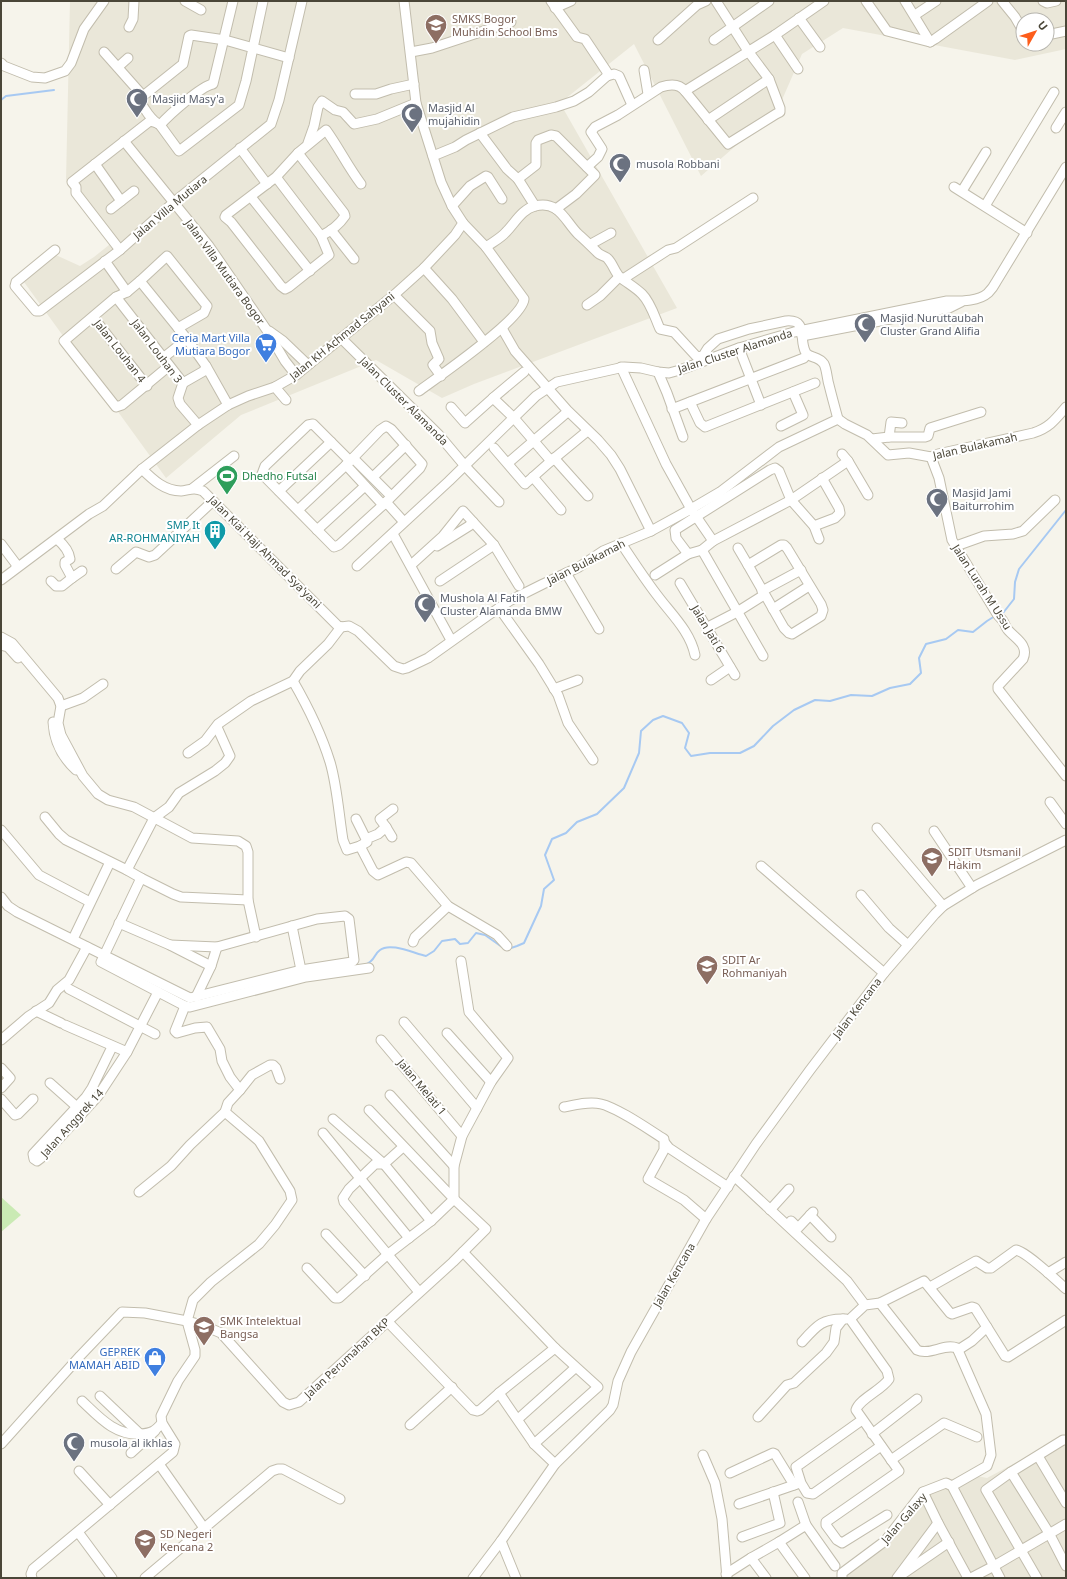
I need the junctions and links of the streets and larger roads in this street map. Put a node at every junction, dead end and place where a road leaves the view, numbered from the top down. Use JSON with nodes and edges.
{"nodes":[{"id":1,"x":104,"y":1,"type":"edge"},
{"id":2,"x":134,"y":1,"type":"edge"},
{"id":3,"x":185,"y":1,"type":"edge"},
{"id":4,"x":233,"y":1,"type":"edge"},
{"id":5,"x":263,"y":1,"type":"edge"},
{"id":6,"x":302,"y":1,"type":"edge"},
{"id":7,"x":404,"y":1,"type":"edge"},
{"id":8,"x":571,"y":1,"type":"edge"},
{"id":9,"x":706,"y":1,"type":"edge"},
{"id":10,"x":716,"y":1,"type":"edge"},
{"id":11,"x":769,"y":1,"type":"edge"},
{"id":12,"x":824,"y":1,"type":"edge"},
{"id":13,"x":866,"y":1,"type":"edge"},
{"id":14,"x":905,"y":1,"type":"edge"},
{"id":15,"x":936,"y":1,"type":"edge"},
{"id":16,"x":988,"y":1,"type":"edge"},
{"id":17,"x":1002,"y":1,"type":"edge"},
{"id":18,"x":1043,"y":1,"type":"edge"},
{"id":19,"x":1056,"y":1,"type":"edge"},
{"id":20,"x":553,"y":4,"type":"edge"},
{"id":21,"x":201,"y":10,"type":"dead end"},
{"id":22,"x":915,"y":15,"type":"junction"},
{"id":23,"x":1015,"y":17,"type":"edge"},
{"id":24,"x":799,"y":18,"type":"junction"},
{"id":25,"x":511,"y":22,"type":"dead end"},
{"id":26,"x":129,"y":26,"type":"dead end"},
{"id":27,"x":732,"y":26,"type":"junction"},
{"id":28,"x":1066,"y":31,"type":"edge"},
{"id":29,"x":1055,"y":34,"type":"edge"},
{"id":30,"x":775,"y":35,"type":"junction"},
{"id":31,"x":225,"y":40,"type":"junction"},
{"id":32,"x":658,"y":40,"type":"dead end"},
{"id":33,"x":714,"y":40,"type":"dead end"},
{"id":34,"x":930,"y":42,"type":"junction"},
{"id":35,"x":820,"y":47,"type":"dead end"},
{"id":36,"x":253,"y":49,"type":"junction"},
{"id":37,"x":748,"y":51,"type":"junction"},
{"id":38,"x":104,"y":52,"type":"dead end"},
{"id":39,"x":410,"y":52,"type":"junction"},
{"id":40,"x":128,"y":58,"type":"dead end"},
{"id":41,"x":288,"y":58,"type":"junction"},
{"id":42,"x":1,"y":63,"type":"edge"},
{"id":43,"x":118,"y":67,"type":"junction"},
{"id":44,"x":798,"y":69,"type":"dead end"},
{"id":45,"x":644,"y":70,"type":"dead end"},
{"id":46,"x":607,"y":76,"type":"junction"},
{"id":47,"x":769,"y":78,"type":"junction"},
{"id":48,"x":414,"y":84,"type":"junction"},
{"id":49,"x":685,"y":91,"type":"junction"},
{"id":50,"x":1054,"y":92,"type":"dead end"},
{"id":51,"x":355,"y":94,"type":"dead end"},
{"id":52,"x":648,"y":94,"type":"junction"},
{"id":53,"x":143,"y":96,"type":"junction"},
{"id":54,"x":416,"y":103,"type":"junction"},
{"id":55,"x":632,"y":105,"type":"junction"},
{"id":56,"x":1066,"y":112,"type":"edge"},
{"id":57,"x":708,"y":120,"type":"junction"},
{"id":58,"x":158,"y":124,"type":"junction"},
{"id":59,"x":1056,"y":128,"type":"dead end"},
{"id":60,"x":480,"y":133,"type":"junction"},
{"id":61,"x":124,"y":141,"type":"junction"},
{"id":62,"x":308,"y":144,"type":"junction"},
{"id":63,"x":240,"y":148,"type":"junction"},
{"id":64,"x":986,"y":152,"type":"dead end"},
{"id":65,"x":298,"y":153,"type":"junction"},
{"id":66,"x":433,"y":156,"type":"junction"},
{"id":67,"x":95,"y":164,"type":"junction"},
{"id":68,"x":587,"y":167,"type":"junction"},
{"id":69,"x":1066,"y":167,"type":"edge"},
{"id":70,"x":276,"y":177,"type":"junction"},
{"id":71,"x":518,"y":179,"type":"junction"},
{"id":72,"x":267,"y":184,"type":"junction"},
{"id":73,"x":361,"y":184,"type":"dead end"},
{"id":74,"x":134,"y":191,"type":"dead end"},
{"id":75,"x":251,"y":197,"type":"junction"},
{"id":76,"x":753,"y":198,"type":"dead end"},
{"id":77,"x":502,"y":199,"type":"dead end"},
{"id":78,"x":121,"y":201,"type":"junction"},
{"id":79,"x":174,"y":202,"type":"junction"},
{"id":80,"x":452,"y":206,"type":"junction"},
{"id":81,"x":535,"y":206,"type":"junction"},
{"id":82,"x":985,"y":206,"type":"junction"},
{"id":83,"x":111,"y":209,"type":"dead end"},
{"id":84,"x":556,"y":209,"type":"junction"},
{"id":85,"x":463,"y":223,"type":"junction"},
{"id":86,"x":331,"y":230,"type":"junction"},
{"id":87,"x":611,"y":233,"type":"dead end"},
{"id":88,"x":1027,"y":233,"type":"junction"},
{"id":89,"x":321,"y":236,"type":"junction"},
{"id":90,"x":591,"y":244,"type":"junction"},
{"id":91,"x":486,"y":246,"type":"junction"},
{"id":92,"x":55,"y":250,"type":"dead end"},
{"id":93,"x":120,"y":250,"type":"junction"},
{"id":94,"x":354,"y":259,"type":"dead end"},
{"id":95,"x":105,"y":261,"type":"junction"},
{"id":96,"x":424,"y":268,"type":"junction"},
{"id":97,"x":310,"y":271,"type":"junction"},
{"id":98,"x":621,"y":278,"type":"junction"},
{"id":99,"x":140,"y":281,"type":"junction"},
{"id":100,"x":127,"y":292,"type":"junction"},
{"id":101,"x":394,"y":295,"type":"junction"},
{"id":102,"x":116,"y":297,"type":"junction"},
{"id":103,"x":587,"y":306,"type":"dead end"},
{"id":104,"x":92,"y":317,"type":"junction"},
{"id":105,"x":503,"y":327,"type":"junction"},
{"id":106,"x":178,"y":328,"type":"junction"},
{"id":107,"x":266,"y":329,"type":"junction"},
{"id":108,"x":802,"y":333,"type":"junction"},
{"id":109,"x":341,"y":338,"type":"junction"},
{"id":110,"x":187,"y":339,"type":"junction"},
{"id":111,"x":484,"y":342,"type":"junction"},
{"id":112,"x":740,"y":348,"type":"junction"},
{"id":113,"x":163,"y":358,"type":"junction"},
{"id":114,"x":804,"y":358,"type":"dead end"},
{"id":115,"x":169,"y":366,"type":"junction"},
{"id":116,"x":206,"y":366,"type":"junction"},
{"id":117,"x":308,"y":366,"type":"junction"},
{"id":118,"x":621,"y":368,"type":"junction"},
{"id":119,"x":524,"y":372,"type":"dead end"},
{"id":120,"x":658,"y":372,"type":"junction"},
{"id":121,"x":296,"y":375,"type":"junction"},
{"id":122,"x":440,"y":376,"type":"junction"},
{"id":123,"x":750,"y":379,"type":"junction"},
{"id":124,"x":183,"y":383,"type":"junction"},
{"id":125,"x":815,"y":383,"type":"dead end"},
{"id":126,"x":146,"y":386,"type":"junction"},
{"id":127,"x":275,"y":387,"type":"junction"},
{"id":128,"x":548,"y":388,"type":"junction"},
{"id":129,"x":419,"y":391,"type":"dead end"},
{"id":130,"x":793,"y":392,"type":"junction"},
{"id":131,"x":494,"y":398,"type":"junction"},
{"id":132,"x":286,"y":400,"type":"dead end"},
{"id":133,"x":690,"y":402,"type":"junction"},
{"id":134,"x":228,"y":405,"type":"junction"},
{"id":135,"x":761,"y":405,"type":"junction"},
{"id":136,"x":451,"y":407,"type":"dead end"},
{"id":137,"x":1066,"y":407,"type":"edge"},
{"id":138,"x":672,"y":409,"type":"junction"},
{"id":139,"x":981,"y":412,"type":"dead end"},
{"id":140,"x":565,"y":414,"type":"dead end"},
{"id":141,"x":514,"y":418,"type":"junction"},
{"id":142,"x":838,"y":419,"type":"junction"},
{"id":143,"x":902,"y":423,"type":"dead end"},
{"id":144,"x":198,"y":425,"type":"junction"},
{"id":145,"x":781,"y":426,"type":"dead end"},
{"id":146,"x":585,"y":433,"type":"dead end"},
{"id":147,"x":683,"y":437,"type":"dead end"},
{"id":148,"x":889,"y":437,"type":"junction"},
{"id":149,"x":872,"y":439,"type":"junction"},
{"id":150,"x":533,"y":441,"type":"junction"},
{"id":151,"x":331,"y":442,"type":"junction"},
{"id":152,"x":406,"y":445,"type":"junction"},
{"id":153,"x":494,"y":448,"type":"dead end"},
{"id":154,"x":234,"y":456,"type":"dead end"},
{"id":155,"x":932,"y":457,"type":"junction"},
{"id":156,"x":553,"y":460,"type":"junction"},
{"id":157,"x":350,"y":462,"type":"junction"},
{"id":158,"x":508,"y":464,"type":"junction"},
{"id":159,"x":465,"y":466,"type":"junction"},
{"id":160,"x":142,"y":469,"type":"junction"},
{"id":161,"x":373,"y":477,"type":"junction"},
{"id":162,"x":533,"y":477,"type":"junction"},
{"id":163,"x":822,"y":478,"type":"junction"},
{"id":164,"x":365,"y":486,"type":"junction"},
{"id":165,"x":193,"y":488,"type":"junction"},
{"id":166,"x":279,"y":490,"type":"junction"},
{"id":167,"x":868,"y":495,"type":"dead end"},
{"id":168,"x":588,"y":496,"type":"dead end"},
{"id":169,"x":791,"y":500,"type":"junction"},
{"id":170,"x":1054,"y":500,"type":"dead end"},
{"id":171,"x":213,"y":501,"type":"junction"},
{"id":172,"x":386,"y":501,"type":"junction"},
{"id":173,"x":499,"y":502,"type":"dead end"},
{"id":174,"x":298,"y":510,"type":"junction"},
{"id":175,"x":561,"y":510,"type":"dead end"},
{"id":176,"x":694,"y":512,"type":"junction"},
{"id":177,"x":404,"y":522,"type":"junction"},
{"id":178,"x":473,"y":522,"type":"junction"},
{"id":179,"x":814,"y":526,"type":"junction"},
{"id":180,"x":317,"y":530,"type":"junction"},
{"id":181,"x":651,"y":531,"type":"junction"},
{"id":182,"x":392,"y":534,"type":"junction"},
{"id":183,"x":819,"y":538,"type":"dead end"},
{"id":184,"x":57,"y":540,"type":"junction"},
{"id":185,"x":713,"y":541,"type":"junction"},
{"id":186,"x":1,"y":544,"type":"edge"},
{"id":187,"x":621,"y":544,"type":"junction"},
{"id":188,"x":494,"y":545,"type":"junction"},
{"id":189,"x":956,"y":546,"type":"junction"},
{"id":190,"x":738,"y":548,"type":"dead end"},
{"id":191,"x":702,"y":550,"type":"junction"},
{"id":192,"x":688,"y":554,"type":"junction"},
{"id":193,"x":422,"y":555,"type":"junction"},
{"id":194,"x":411,"y":565,"type":"junction"},
{"id":195,"x":748,"y":565,"type":"junction"},
{"id":196,"x":357,"y":566,"type":"dead end"},
{"id":197,"x":16,"y":567,"type":"junction"},
{"id":198,"x":116,"y":569,"type":"dead end"},
{"id":199,"x":801,"y":570,"type":"junction"},
{"id":200,"x":82,"y":571,"type":"dead end"},
{"id":201,"x":566,"y":573,"type":"junction"},
{"id":202,"x":654,"y":575,"type":"dead end"},
{"id":203,"x":72,"y":578,"type":"junction"},
{"id":204,"x":1,"y":580,"type":"edge"},
{"id":205,"x":51,"y":581,"type":"dead end"},
{"id":206,"x":440,"y":581,"type":"dead end"},
{"id":207,"x":680,"y":583,"type":"dead end"},
{"id":208,"x":519,"y":586,"type":"dead end"},
{"id":209,"x":809,"y":586,"type":"junction"},
{"id":210,"x":763,"y":593,"type":"junction"},
{"id":211,"x":499,"y":608,"type":"junction"},
{"id":212,"x":773,"y":608,"type":"junction"},
{"id":213,"x":737,"y":612,"type":"junction"},
{"id":214,"x":341,"y":627,"type":"junction"},
{"id":215,"x":708,"y":627,"type":"junction"},
{"id":216,"x":599,"y":629,"type":"dead end"},
{"id":217,"x":1,"y":637,"type":"edge"},
{"id":218,"x":451,"y":640,"type":"junction"},
{"id":219,"x":5,"y":647,"type":"edge"},
{"id":220,"x":695,"y":655,"type":"dead end"},
{"id":221,"x":763,"y":656,"type":"dead end"},
{"id":222,"x":578,"y":680,"type":"dead end"},
{"id":223,"x":711,"y":680,"type":"dead end"},
{"id":224,"x":293,"y":681,"type":"junction"},
{"id":225,"x":103,"y":684,"type":"dead end"},
{"id":226,"x":554,"y":689,"type":"junction"},
{"id":227,"x":61,"y":706,"type":"junction"},
{"id":228,"x":217,"y":727,"type":"junction"},
{"id":229,"x":188,"y":753,"type":"dead end"},
{"id":230,"x":593,"y":760,"type":"dead end"},
{"id":231,"x":83,"y":776,"type":"junction"},
{"id":232,"x":1066,"y":776,"type":"edge"},
{"id":233,"x":1050,"y":802,"type":"dead end"},
{"id":234,"x":393,"y":809,"type":"dead end"},
{"id":235,"x":45,"y":817,"type":"dead end"},
{"id":236,"x":154,"y":818,"type":"junction"},
{"id":237,"x":356,"y":819,"type":"dead end"},
{"id":238,"x":1066,"y":824,"type":"edge"},
{"id":239,"x":386,"y":827,"type":"junction"},
{"id":240,"x":877,"y":828,"type":"dead end"},
{"id":241,"x":1,"y":830,"type":"edge"},
{"id":242,"x":934,"y":831,"type":"dead end"},
{"id":243,"x":392,"y":837,"type":"dead end"},
{"id":244,"x":1066,"y":840,"type":"edge"},
{"id":245,"x":363,"y":842,"type":"junction"},
{"id":246,"x":110,"y":862,"type":"junction"},
{"id":247,"x":761,"y":866,"type":"dead end"},
{"id":248,"x":128,"y":870,"type":"junction"},
{"id":249,"x":141,"y":878,"type":"junction"},
{"id":250,"x":972,"y":888,"type":"junction"},
{"id":251,"x":861,"y":895,"type":"dead end"},
{"id":252,"x":1,"y":897,"type":"edge"},
{"id":253,"x":248,"y":900,"type":"junction"},
{"id":254,"x":90,"y":902,"type":"junction"},
{"id":255,"x":448,"y":906,"type":"junction"},
{"id":256,"x":943,"y":906,"type":"junction"},
{"id":257,"x":5,"y":909,"type":"edge"},
{"id":258,"x":119,"y":923,"type":"junction"},
{"id":259,"x":292,"y":926,"type":"junction"},
{"id":260,"x":256,"y":936,"type":"junction"},
{"id":261,"x":73,"y":939,"type":"junction"},
{"id":262,"x":413,"y":942,"type":"dead end"},
{"id":263,"x":170,"y":945,"type":"junction"},
{"id":264,"x":908,"y":945,"type":"junction"},
{"id":265,"x":508,"y":946,"type":"dead end"},
{"id":266,"x":88,"y":947,"type":"junction"},
{"id":267,"x":217,"y":947,"type":"junction"},
{"id":268,"x":104,"y":955,"type":"junction"},
{"id":269,"x":461,"y":961,"type":"dead end"},
{"id":270,"x":211,"y":966,"type":"junction"},
{"id":271,"x":369,"y":968,"type":"dead end"},
{"id":272,"x":301,"y":970,"type":"junction"},
{"id":273,"x":884,"y":973,"type":"junction"},
{"id":274,"x":69,"y":988,"type":"dead end"},
{"id":275,"x":158,"y":992,"type":"junction"},
{"id":276,"x":196,"y":998,"type":"junction"},
{"id":277,"x":185,"y":1006,"type":"junction"},
{"id":278,"x":36,"y":1011,"type":"junction"},
{"id":279,"x":404,"y":1022,"type":"dead end"},
{"id":280,"x":140,"y":1026,"type":"junction"},
{"id":281,"x":447,"y":1033,"type":"dead end"},
{"id":282,"x":155,"y":1034,"type":"dead end"},
{"id":283,"x":1,"y":1040,"type":"edge"},
{"id":284,"x":381,"y":1040,"type":"dead end"},
{"id":285,"x":112,"y":1047,"type":"junction"},
{"id":286,"x":127,"y":1052,"type":"junction"},
{"id":287,"x":1,"y":1068,"type":"edge"},
{"id":288,"x":280,"y":1079,"type":"dead end"},
{"id":289,"x":491,"y":1082,"type":"junction"},
{"id":290,"x":50,"y":1084,"type":"dead end"},
{"id":291,"x":1,"y":1088,"type":"edge"},
{"id":292,"x":240,"y":1090,"type":"junction"},
{"id":293,"x":390,"y":1095,"type":"dead end"},
{"id":294,"x":1,"y":1099,"type":"edge"},
{"id":295,"x":33,"y":1099,"type":"dead end"},
{"id":296,"x":77,"y":1107,"type":"junction"},
{"id":297,"x":564,"y":1107,"type":"dead end"},
{"id":298,"x":477,"y":1108,"type":"junction"},
{"id":299,"x":369,"y":1110,"type":"dead end"},
{"id":300,"x":225,"y":1112,"type":"junction"},
{"id":301,"x":333,"y":1119,"type":"dead end"},
{"id":302,"x":324,"y":1133,"type":"dead end"},
{"id":303,"x":462,"y":1136,"type":"junction"},
{"id":304,"x":665,"y":1142,"type":"junction"},
{"id":305,"x":403,"y":1147,"type":"junction"},
{"id":306,"x":384,"y":1164,"type":"junction"},
{"id":307,"x":454,"y":1166,"type":"junction"},
{"id":308,"x":734,"y":1176,"type":"junction"},
{"id":309,"x":360,"y":1179,"type":"junction"},
{"id":310,"x":728,"y":1187,"type":"junction"},
{"id":311,"x":790,"y":1190,"type":"dead end"},
{"id":312,"x":138,"y":1192,"type":"dead end"},
{"id":313,"x":454,"y":1199,"type":"junction"},
{"id":314,"x":772,"y":1207,"type":"junction"},
{"id":315,"x":706,"y":1218,"type":"junction"},
{"id":316,"x":431,"y":1221,"type":"junction"},
{"id":317,"x":326,"y":1234,"type":"dead end"},
{"id":318,"x":832,"y":1237,"type":"dead end"},
{"id":319,"x":409,"y":1238,"type":"junction"},
{"id":320,"x":463,"y":1252,"type":"junction"},
{"id":321,"x":387,"y":1255,"type":"junction"},
{"id":322,"x":1066,"y":1262,"type":"edge"},
{"id":323,"x":307,"y":1268,"type":"dead end"},
{"id":324,"x":1048,"y":1273,"type":"junction"},
{"id":325,"x":365,"y":1276,"type":"junction"},
{"id":326,"x":930,"y":1287,"type":"junction"},
{"id":327,"x":1066,"y":1290,"type":"edge"},
{"id":328,"x":419,"y":1292,"type":"junction"},
{"id":329,"x":880,"y":1304,"type":"junction"},
{"id":330,"x":865,"y":1305,"type":"junction"},
{"id":331,"x":849,"y":1317,"type":"junction"},
{"id":332,"x":1066,"y":1320,"type":"edge"},
{"id":333,"x":187,"y":1321,"type":"junction"},
{"id":334,"x":387,"y":1321,"type":"junction"},
{"id":335,"x":987,"y":1327,"type":"junction"},
{"id":336,"x":802,"y":1342,"type":"dead end"},
{"id":337,"x":555,"y":1348,"type":"junction"},
{"id":338,"x":958,"y":1350,"type":"junction"},
{"id":339,"x":575,"y":1368,"type":"junction"},
{"id":340,"x":452,"y":1387,"type":"junction"},
{"id":341,"x":499,"y":1393,"type":"junction"},
{"id":342,"x":100,"y":1396,"type":"dead end"},
{"id":343,"x":917,"y":1399,"type":"dead end"},
{"id":344,"x":82,"y":1401,"type":"dead end"},
{"id":345,"x":758,"y":1418,"type":"dead end"},
{"id":346,"x":518,"y":1419,"type":"junction"},
{"id":347,"x":862,"y":1420,"type":"junction"},
{"id":348,"x":410,"y":1425,"type":"dead end"},
{"id":349,"x":159,"y":1426,"type":"junction"},
{"id":350,"x":140,"y":1434,"type":"junction"},
{"id":351,"x":872,"y":1434,"type":"junction"},
{"id":352,"x":977,"y":1438,"type":"dead end"},
{"id":353,"x":1066,"y":1440,"type":"edge"},
{"id":354,"x":1,"y":1444,"type":"edge"},
{"id":355,"x":534,"y":1444,"type":"junction"},
{"id":356,"x":881,"y":1446,"type":"junction"},
{"id":357,"x":131,"y":1453,"type":"dead end"},
{"id":358,"x":703,"y":1455,"type":"dead end"},
{"id":359,"x":1038,"y":1456,"type":"junction"},
{"id":360,"x":891,"y":1460,"type":"junction"},
{"id":361,"x":158,"y":1464,"type":"junction"},
{"id":362,"x":556,"y":1464,"type":"junction"},
{"id":363,"x":79,"y":1471,"type":"dead end"},
{"id":364,"x":1011,"y":1472,"type":"junction"},
{"id":365,"x":730,"y":1473,"type":"dead end"},
{"id":366,"x":797,"y":1484,"type":"junction"},
{"id":367,"x":952,"y":1486,"type":"junction"},
{"id":368,"x":773,"y":1492,"type":"junction"},
{"id":369,"x":923,"y":1492,"type":"junction"},
{"id":370,"x":340,"y":1499,"type":"dead end"},
{"id":371,"x":798,"y":1502,"type":"dead end"},
{"id":372,"x":1066,"y":1503,"type":"edge"},
{"id":373,"x":739,"y":1504,"type":"dead end"},
{"id":374,"x":110,"y":1505,"type":"junction"},
{"id":375,"x":887,"y":1515,"type":"dead end"},
{"id":376,"x":938,"y":1523,"type":"junction"},
{"id":377,"x":1066,"y":1524,"type":"edge"},
{"id":378,"x":806,"y":1525,"type":"junction"},
{"id":379,"x":204,"y":1528,"type":"junction"},
{"id":380,"x":78,"y":1532,"type":"junction"},
{"id":381,"x":1049,"y":1533,"type":"junction"},
{"id":382,"x":742,"y":1537,"type":"dead end"},
{"id":383,"x":501,"y":1541,"type":"junction"},
{"id":384,"x":778,"y":1542,"type":"junction"},
{"id":385,"x":949,"y":1542,"type":"junction"},
{"id":386,"x":1022,"y":1550,"type":"junction"},
{"id":387,"x":751,"y":1558,"type":"junction"},
{"id":388,"x":835,"y":1566,"type":"dead end"},
{"id":389,"x":994,"y":1566,"type":"junction"},
{"id":390,"x":1066,"y":1566,"type":"edge"},
{"id":391,"x":726,"y":1576,"type":"edge"},
{"id":392,"x":32,"y":1578,"type":"edge"},
{"id":393,"x":112,"y":1578,"type":"edge"},
{"id":394,"x":145,"y":1578,"type":"edge"},
{"id":395,"x":473,"y":1578,"type":"edge"},
{"id":396,"x":516,"y":1578,"type":"edge"},
{"id":397,"x":766,"y":1578,"type":"edge"},
{"id":398,"x":805,"y":1578,"type":"edge"},
{"id":399,"x":841,"y":1578,"type":"edge"},
{"id":400,"x":897,"y":1578,"type":"edge"},
{"id":401,"x":968,"y":1578,"type":"edge"},
{"id":402,"x":971,"y":1578,"type":"edge"},
{"id":403,"x":1000,"y":1578,"type":"edge"},
{"id":404,"x":1037,"y":1578,"type":"edge"}],
"edges":[{"from":1,"to":42,"type":"street"},
{"from":2,"to":26,"type":"street"},
{"from":3,"to":21,"type":"street"},
{"from":4,"to":31,"type":"street"},
{"from":5,"to":36,"type":"street"},
{"from":6,"to":41,"type":"street","name":"Jalan Villa Mutiara"},
{"from":7,"to":39,"type":"street"},
{"from":8,"to":20,"type":"street"},
{"from":9,"to":32,"type":"street"},
{"from":10,"to":27,"type":"street"},
{"from":11,"to":27,"type":"street"},
{"from":12,"to":24,"type":"street"},
{"from":13,"to":34,"type":"street"},
{"from":14,"to":22,"type":"street"},
{"from":15,"to":22,"type":"street"},
{"from":16,"to":34,"type":"street"},
{"from":17,"to":23,"type":"street"},
{"from":18,"to":19,"type":"street"},
{"from":20,"to":46,"type":"street"},
{"from":22,"to":34,"type":"street"},
{"from":24,"to":30,"type":"street"},
{"from":24,"to":35,"type":"street"},
{"from":25,"to":39,"type":"street"},
{"from":27,"to":33,"type":"street"},
{"from":27,"to":37,"type":"street"},
{"from":28,"to":29,"type":"street"},
{"from":30,"to":37,"type":"street"},
{"from":30,"to":44,"type":"street"},
{"from":31,"to":36,"type":"street"},
{"from":31,"to":53,"type":"street"},
{"from":31,"to":58,"type":"street"},
{"from":36,"to":41,"type":"street"},
{"from":36,"to":58,"type":"street"},
{"from":37,"to":47,"type":"street"},
{"from":37,"to":49,"type":"street"},
{"from":38,"to":43,"type":"street"},
{"from":39,"to":48,"type":"street"},
{"from":40,"to":43,"type":"street"},
{"from":41,"to":63,"type":"street","name":"Jalan Villa Mutiara"},
{"from":43,"to":53,"type":"street"},
{"from":45,"to":52,"type":"street"},
{"from":46,"to":55,"type":"street"},
{"from":46,"to":60,"type":"street"},
{"from":47,"to":57,"type":"street"},
{"from":47,"to":57,"type":"street"},
{"from":48,"to":51,"type":"street"},
{"from":48,"to":54,"type":"street"},
{"from":49,"to":52,"type":"street"},
{"from":49,"to":57,"type":"street"},
{"from":50,"to":82,"type":"street"},
{"from":52,"to":55,"type":"street"},
{"from":53,"to":58,"type":"street"},
{"from":54,"to":62,"type":"street"},
{"from":54,"to":66,"type":"street"},
{"from":55,"to":68,"type":"street"},
{"from":56,"to":59,"type":"street"},
{"from":58,"to":61,"type":"street"},
{"from":60,"to":66,"type":"street"},
{"from":60,"to":71,"type":"street"},
{"from":61,"to":67,"type":"street"},
{"from":61,"to":79,"type":"street","name":"Jalan Villa Mutiara Bogor"},
{"from":62,"to":65,"type":"street"},
{"from":62,"to":73,"type":"street"},
{"from":63,"to":72,"type":"street"},
{"from":63,"to":79,"type":"street","name":"Jalan Villa Mutiara"},
{"from":64,"to":82,"type":"street"},
{"from":65,"to":70,"type":"street"},
{"from":65,"to":86,"type":"street"},
{"from":66,"to":80,"type":"street"},
{"from":67,"to":78,"type":"street"},
{"from":67,"to":93,"type":"street"},
{"from":68,"to":71,"type":"street"},
{"from":68,"to":84,"type":"street"},
{"from":69,"to":88,"type":"street","name":"Jalan Cluster Alamanda"},
{"from":70,"to":72,"type":"street"},
{"from":70,"to":89,"type":"street"},
{"from":71,"to":81,"type":"street"},
{"from":72,"to":75,"type":"street"},
{"from":74,"to":78,"type":"street"},
{"from":75,"to":97,"type":"street"},
{"from":75,"to":97,"type":"street"},
{"from":76,"to":98,"type":"street"},
{"from":77,"to":80,"type":"street"},
{"from":78,"to":83,"type":"street"},
{"from":79,"to":93,"type":"street","name":"Jalan Villa Mutiara"},
{"from":79,"to":107,"type":"street","name":"Jalan Villa Mutiara Bogor"},
{"from":80,"to":85,"type":"street"},
{"from":81,"to":84,"type":"street"},
{"from":81,"to":91,"type":"street"},
{"from":82,"to":88,"type":"street"},
{"from":84,"to":90,"type":"street"},
{"from":85,"to":91,"type":"street"},
{"from":85,"to":96,"type":"street","name":"Jalan KH Achmad Sahyani"},
{"from":86,"to":89,"type":"street"},
{"from":86,"to":94,"type":"street"},
{"from":87,"to":90,"type":"street"},
{"from":88,"to":108,"type":"street","name":"Jalan Cluster Alamanda"},
{"from":89,"to":97,"type":"street"},
{"from":90,"to":98,"type":"street"},
{"from":91,"to":105,"type":"street"},
{"from":92,"to":95,"type":"street","name":"Jalan Villa Mutiara"},
{"from":93,"to":95,"type":"street","name":"Jalan Villa Mutiara"},
{"from":95,"to":100,"type":"street"},
{"from":96,"to":101,"type":"street","name":"Jalan KH Achmad Sahyani"},
{"from":96,"to":111,"type":"street"},
{"from":98,"to":103,"type":"street"},
{"from":98,"to":108,"type":"street"},
{"from":99,"to":100,"type":"street"},
{"from":99,"to":106,"type":"street"},
{"from":99,"to":106,"type":"street"},
{"from":100,"to":102,"type":"street"},
{"from":101,"to":109,"type":"street","name":"Jalan KH Achmad Sahyani"},
{"from":101,"to":122,"type":"street"},
{"from":102,"to":104,"type":"street"},
{"from":102,"to":113,"type":"street","name":"Jalan Louhan 3"},
{"from":104,"to":126,"type":"street","name":"Jalan Louhan 4"},
{"from":104,"to":126,"type":"street"},
{"from":105,"to":111,"type":"street"},
{"from":105,"to":128,"type":"street"},
{"from":106,"to":110,"type":"street"},
{"from":107,"to":117,"type":"street"},
{"from":107,"to":121,"type":"street"},
{"from":108,"to":112,"type":"street","name":"Jalan Cluster Alamanda"},
{"from":108,"to":142,"type":"street"},
{"from":109,"to":117,"type":"street","name":"Jalan KH Achmad Sahyani"},
{"from":109,"to":159,"type":"street","name":"Jalan Cluster Alamanda"},
{"from":110,"to":113,"type":"street"},
{"from":110,"to":116,"type":"street"},
{"from":111,"to":122,"type":"street"},
{"from":112,"to":120,"type":"street","name":"Jalan Cluster Alamanda"},
{"from":112,"to":123,"type":"street"},
{"from":113,"to":115,"type":"street","name":"Jalan Louhan 3"},
{"from":114,"to":123,"type":"street"},
{"from":115,"to":124,"type":"street","name":"Jalan Louhan 3"},
{"from":115,"to":126,"type":"street"},
{"from":116,"to":124,"type":"street"},
{"from":116,"to":134,"type":"street"},
{"from":117,"to":121,"type":"street","name":"Jalan KH Achmad Sahyani"},
{"from":118,"to":120,"type":"street","name":"Jalan Cluster Alamanda"},
{"from":118,"to":128,"type":"street","name":"Jalan Cluster Alamanda"},
{"from":118,"to":176,"type":"street"},
{"from":119,"to":131,"type":"street"},
{"from":120,"to":138,"type":"street"},
{"from":121,"to":127,"type":"street","name":"Jalan KH Achmad Sahyani"},
{"from":122,"to":129,"type":"street"},
{"from":123,"to":133,"type":"street"},
{"from":123,"to":135,"type":"street"},
{"from":124,"to":144,"type":"street","name":"Jalan Louhan 3"},
{"from":125,"to":130,"type":"street"},
{"from":127,"to":132,"type":"street"},
{"from":127,"to":134,"type":"street","name":"Jalan KH Achmad Sahyani"},
{"from":128,"to":141,"type":"street","name":"Jalan Cluster Alamanda"},
{"from":128,"to":181,"type":"street"},
{"from":130,"to":135,"type":"street"},
{"from":130,"to":145,"type":"street"},
{"from":131,"to":136,"type":"street"},
{"from":131,"to":141,"type":"street"},
{"from":133,"to":135,"type":"street"},
{"from":133,"to":138,"type":"street"},
{"from":134,"to":144,"type":"street","name":"Jalan KH Achmad Sahyani"},
{"from":137,"to":155,"type":"street","name":"Jalan Bulakamah"},
{"from":138,"to":147,"type":"street"},
{"from":139,"to":148,"type":"street"},
{"from":140,"to":150,"type":"street"},
{"from":141,"to":150,"type":"street"},
{"from":141,"to":159,"type":"street","name":"Jalan Cluster Alamanda"},
{"from":142,"to":149,"type":"street","name":"Jalan Bulakamah"},
{"from":142,"to":176,"type":"street","name":"Jalan Bulakamah"},
{"from":143,"to":148,"type":"street"},
{"from":144,"to":160,"type":"street","name":"Jalan KH Achmad Sahyani"},
{"from":146,"to":156,"type":"street"},
{"from":148,"to":149,"type":"street"},
{"from":149,"to":155,"type":"street","name":"Jalan Bulakamah"},
{"from":150,"to":156,"type":"street"},
{"from":150,"to":158,"type":"street"},
{"from":151,"to":157,"type":"street"},
{"from":151,"to":166,"type":"street"},
{"from":151,"to":166,"type":"street"},
{"from":152,"to":157,"type":"street"},
{"from":152,"to":161,"type":"street"},
{"from":152,"to":172,"type":"street"},
{"from":153,"to":158,"type":"street"},
{"from":154,"to":165,"type":"street"},
{"from":155,"to":189,"type":"street","name":"Jalan Lurah M Ussu"},
{"from":156,"to":162,"type":"street"},
{"from":156,"to":168,"type":"street"},
{"from":157,"to":161,"type":"street"},
{"from":157,"to":164,"type":"street"},
{"from":157,"to":174,"type":"street"},
{"from":158,"to":162,"type":"street"},
{"from":159,"to":173,"type":"street"},
{"from":159,"to":177,"type":"street","name":"Jalan Cluster Alamanda"},
{"from":160,"to":165,"type":"street"},
{"from":160,"to":184,"type":"street","name":"Jalan KH Achmad Sahyani"},
{"from":161,"to":172,"type":"street"},
{"from":162,"to":175,"type":"street"},
{"from":163,"to":167,"type":"street"},
{"from":163,"to":169,"type":"street"},
{"from":163,"to":179,"type":"street"},
{"from":164,"to":172,"type":"street"},
{"from":164,"to":180,"type":"street"},
{"from":165,"to":171,"type":"street","name":"Jalan Kiai Haji Ahmad Sya'yani"},
{"from":166,"to":174,"type":"street"},
{"from":169,"to":176,"type":"street"},
{"from":169,"to":179,"type":"street"},
{"from":169,"to":185,"type":"street"},
{"from":170,"to":189,"type":"street"},
{"from":171,"to":198,"type":"street"},
{"from":171,"to":214,"type":"street","name":"Jalan Kiai Haji Ahmad Sya'yani"},
{"from":172,"to":177,"type":"street"},
{"from":172,"to":180,"type":"street"},
{"from":174,"to":180,"type":"street"},
{"from":176,"to":181,"type":"street","name":"Jalan Bulakamah"},
{"from":176,"to":185,"type":"street"},
{"from":176,"to":192,"type":"street"},
{"from":177,"to":182,"type":"street","name":"Jalan Cluster Alamanda"},
{"from":178,"to":188,"type":"street"},
{"from":178,"to":193,"type":"street"},
{"from":178,"to":193,"type":"street"},
{"from":179,"to":183,"type":"street"},
{"from":181,"to":187,"type":"street","name":"Jalan Bulakamah"},
{"from":182,"to":194,"type":"street"},
{"from":182,"to":196,"type":"street","name":"Jalan Cluster Alamanda"},
{"from":184,"to":197,"type":"street","name":"Jalan KH Achmad Sahyani"},
{"from":184,"to":203,"type":"street"},
{"from":185,"to":191,"type":"street"},
{"from":186,"to":197,"type":"street"},
{"from":187,"to":201,"type":"street","name":"Jalan Bulakamah"},
{"from":187,"to":220,"type":"street"},
{"from":188,"to":206,"type":"street"},
{"from":188,"to":208,"type":"street"},
{"from":189,"to":232,"type":"street","name":"Jalan Lurah M Ussu"},
{"from":190,"to":195,"type":"street"},
{"from":191,"to":192,"type":"street"},
{"from":191,"to":213,"type":"street"},
{"from":192,"to":202,"type":"street"},
{"from":193,"to":194,"type":"street"},
{"from":194,"to":218,"type":"street"},
{"from":195,"to":199,"type":"street"},
{"from":195,"to":210,"type":"street"},
{"from":197,"to":204,"type":"street","name":"Jalan KH Achmad Sahyani"},
{"from":199,"to":209,"type":"street"},
{"from":199,"to":210,"type":"street"},
{"from":200,"to":203,"type":"street"},
{"from":201,"to":211,"type":"street","name":"Jalan Bulakamah"},
{"from":201,"to":216,"type":"street"},
{"from":203,"to":205,"type":"street"},
{"from":207,"to":215,"type":"street","name":"Jalan Jati 6"},
{"from":209,"to":212,"type":"street"},
{"from":209,"to":212,"type":"street"},
{"from":210,"to":212,"type":"street"},
{"from":210,"to":213,"type":"street"},
{"from":211,"to":218,"type":"street","name":"Jalan Bulakamah"},
{"from":211,"to":226,"type":"street"},
{"from":213,"to":215,"type":"street"},
{"from":213,"to":221,"type":"street"},
{"from":214,"to":218,"type":"street","name":"Jalan Bulakamah"},
{"from":214,"to":224,"type":"street"},
{"from":215,"to":223,"type":"street","name":"Jalan Jati 6"},
{"from":217,"to":219,"type":"street"},
{"from":219,"to":227,"type":"street"},
{"from":219,"to":231,"type":"street"},
{"from":222,"to":226,"type":"street"},
{"from":224,"to":228,"type":"street"},
{"from":224,"to":245,"type":"street"},
{"from":225,"to":227,"type":"street"},
{"from":226,"to":230,"type":"street"},
{"from":227,"to":231,"type":"street"},
{"from":228,"to":229,"type":"street"},
{"from":228,"to":236,"type":"street"},
{"from":231,"to":236,"type":"street"},
{"from":233,"to":238,"type":"street"},
{"from":234,"to":239,"type":"street"},
{"from":235,"to":246,"type":"street"},
{"from":236,"to":248,"type":"street"},
{"from":236,"to":253,"type":"street"},
{"from":237,"to":245,"type":"street"},
{"from":239,"to":243,"type":"street"},
{"from":239,"to":245,"type":"street"},
{"from":240,"to":256,"type":"street"},
{"from":241,"to":254,"type":"street"},
{"from":242,"to":250,"type":"street"},
{"from":244,"to":250,"type":"street","name":"Jalan Kencana"},
{"from":245,"to":255,"type":"street"},
{"from":246,"to":248,"type":"street"},
{"from":246,"to":254,"type":"street"},
{"from":247,"to":273,"type":"street"},
{"from":248,"to":249,"type":"street"},
{"from":249,"to":253,"type":"street"},
{"from":249,"to":258,"type":"street"},
{"from":250,"to":256,"type":"street","name":"Jalan Kencana"},
{"from":251,"to":264,"type":"street"},
{"from":252,"to":257,"type":"street"},
{"from":253,"to":260,"type":"street"},
{"from":254,"to":261,"type":"street"},
{"from":255,"to":262,"type":"street"},
{"from":255,"to":265,"type":"street"},
{"from":256,"to":264,"type":"street","name":"Jalan Kencana"},
{"from":257,"to":261,"type":"street"},
{"from":258,"to":263,"type":"street"},
{"from":258,"to":268,"type":"street"},
{"from":259,"to":260,"type":"street"},
{"from":259,"to":272,"type":"street"},
{"from":259,"to":272,"type":"street"},
{"from":260,"to":267,"type":"street"},
{"from":261,"to":266,"type":"street"},
{"from":263,"to":267,"type":"street"},
{"from":263,"to":270,"type":"street"},
{"from":264,"to":273,"type":"street","name":"Jalan Kencana"},
{"from":266,"to":268,"type":"street"},
{"from":266,"to":278,"type":"street"},
{"from":267,"to":270,"type":"street"},
{"from":268,"to":275,"type":"street"},
{"from":268,"to":276,"type":"street"},
{"from":269,"to":289,"type":"street"},
{"from":270,"to":276,"type":"street"},
{"from":271,"to":277,"type":"street"},
{"from":272,"to":276,"type":"street"},
{"from":273,"to":308,"type":"street","name":"Jalan Kencana"},
{"from":274,"to":280,"type":"street"},
{"from":275,"to":277,"type":"street"},
{"from":275,"to":280,"type":"street","name":"Jalan Anggrek 14"},
{"from":277,"to":292,"type":"street"},
{"from":278,"to":283,"type":"street"},
{"from":278,"to":285,"type":"street"},
{"from":279,"to":298,"type":"street"},
{"from":280,"to":282,"type":"street"},
{"from":280,"to":286,"type":"street","name":"Jalan Anggrek 14"},
{"from":281,"to":289,"type":"street"},
{"from":284,"to":303,"type":"street","name":"Jalan Melati 1"},
{"from":285,"to":286,"type":"street"},
{"from":285,"to":296,"type":"street"},
{"from":286,"to":296,"type":"street","name":"Jalan Anggrek 14"},
{"from":287,"to":291,"type":"street"},
{"from":288,"to":292,"type":"street"},
{"from":289,"to":298,"type":"street"},
{"from":290,"to":296,"type":"street"},
{"from":292,"to":300,"type":"street"},
{"from":293,"to":307,"type":"street"},
{"from":294,"to":295,"type":"street"},
{"from":297,"to":304,"type":"street"},
{"from":298,"to":303,"type":"street"},
{"from":299,"to":305,"type":"street"},
{"from":300,"to":312,"type":"street"},
{"from":300,"to":333,"type":"street"},
{"from":301,"to":306,"type":"street"},
{"from":302,"to":309,"type":"street"},
{"from":303,"to":307,"type":"street"},
{"from":304,"to":310,"type":"street"},
{"from":304,"to":315,"type":"street"},
{"from":305,"to":306,"type":"street"},
{"from":305,"to":313,"type":"street"},
{"from":306,"to":309,"type":"street"},
{"from":306,"to":316,"type":"street"},
{"from":307,"to":313,"type":"street"},
{"from":308,"to":310,"type":"street","name":"Jalan Kencana"},
{"from":308,"to":314,"type":"street"},
{"from":309,"to":319,"type":"street"},
{"from":309,"to":321,"type":"street"},
{"from":310,"to":315,"type":"street","name":"Jalan Kencana"},
{"from":311,"to":314,"type":"street"},
{"from":313,"to":316,"type":"street"},
{"from":313,"to":320,"type":"street","name":"Jalan Perumahan BKP"},
{"from":314,"to":318,"type":"street"},
{"from":314,"to":330,"type":"street"},
{"from":315,"to":362,"type":"street","name":"Jalan Kencana"},
{"from":316,"to":319,"type":"street"},
{"from":317,"to":325,"type":"street"},
{"from":319,"to":321,"type":"street"},
{"from":320,"to":328,"type":"street","name":"Jalan Perumahan BKP"},
{"from":320,"to":337,"type":"street"},
{"from":321,"to":325,"type":"street"},
{"from":321,"to":328,"type":"street"},
{"from":322,"to":324,"type":"street"},
{"from":323,"to":325,"type":"street"},
{"from":324,"to":326,"type":"street"},
{"from":324,"to":327,"type":"street"},
{"from":326,"to":329,"type":"street"},
{"from":326,"to":335,"type":"street"},
{"from":328,"to":334,"type":"street","name":"Jalan Perumahan BKP"},
{"from":329,"to":330,"type":"street"},
{"from":329,"to":338,"type":"street"},
{"from":330,"to":331,"type":"street"},
{"from":331,"to":336,"type":"street"},
{"from":331,"to":345,"type":"street"},
{"from":331,"to":347,"type":"street"},
{"from":332,"to":335,"type":"street"},
{"from":333,"to":334,"type":"street","name":"Jalan Perumahan BKP"},
{"from":333,"to":349,"type":"street"},
{"from":333,"to":354,"type":"street","name":"Jalan Perumahan BKP"},
{"from":334,"to":340,"type":"street"},
{"from":335,"to":338,"type":"street"},
{"from":337,"to":339,"type":"street"},
{"from":337,"to":341,"type":"street"},
{"from":338,"to":367,"type":"street"},
{"from":339,"to":346,"type":"street"},
{"from":339,"to":355,"type":"street"},
{"from":340,"to":341,"type":"street"},
{"from":340,"to":348,"type":"street"},
{"from":341,"to":346,"type":"street"},
{"from":342,"to":350,"type":"street"},
{"from":343,"to":351,"type":"street"},
{"from":344,"to":350,"type":"street"},
{"from":346,"to":355,"type":"street"},
{"from":347,"to":351,"type":"street"},
{"from":347,"to":366,"type":"street"},
{"from":349,"to":350,"type":"street"},
{"from":349,"to":357,"type":"street"},
{"from":349,"to":361,"type":"street"},
{"from":351,"to":356,"type":"street"},
{"from":352,"to":360,"type":"street"},
{"from":353,"to":359,"type":"street"},
{"from":355,"to":362,"type":"street"},
{"from":356,"to":360,"type":"street"},
{"from":356,"to":366,"type":"street"},
{"from":358,"to":391,"type":"street"},
{"from":359,"to":364,"type":"street"},
{"from":359,"to":372,"type":"street"},
{"from":360,"to":375,"type":"street"},
{"from":361,"to":374,"type":"street"},
{"from":361,"to":379,"type":"street"},
{"from":362,"to":383,"type":"street","name":"Jalan Kencana"},
{"from":363,"to":374,"type":"street"},
{"from":364,"to":381,"type":"street"},
{"from":364,"to":386,"type":"street"},
{"from":365,"to":366,"type":"street"},
{"from":366,"to":368,"type":"street"},
{"from":367,"to":369,"type":"street","name":"Jalan Galaxy"},
{"from":367,"to":389,"type":"street"},
{"from":368,"to":373,"type":"street"},
{"from":368,"to":382,"type":"street"},
{"from":369,"to":376,"type":"street"},
{"from":369,"to":399,"type":"street","name":"Jalan Galaxy"},
{"from":370,"to":379,"type":"street"},
{"from":371,"to":378,"type":"street"},
{"from":374,"to":380,"type":"street"},
{"from":376,"to":385,"type":"street"},
{"from":376,"to":400,"type":"street"},
{"from":377,"to":381,"type":"street"},
{"from":378,"to":384,"type":"street"},
{"from":378,"to":388,"type":"street"},
{"from":379,"to":394,"type":"street"},
{"from":380,"to":392,"type":"street"},
{"from":380,"to":393,"type":"street"},
{"from":381,"to":386,"type":"street"},
{"from":381,"to":390,"type":"street"},
{"from":383,"to":395,"type":"street","name":"Jalan Kencana"},
{"from":383,"to":396,"type":"street"},
{"from":384,"to":387,"type":"street"},
{"from":384,"to":398,"type":"street"},
{"from":385,"to":400,"type":"street"},
{"from":385,"to":401,"type":"street"},
{"from":386,"to":389,"type":"street"},
{"from":386,"to":404,"type":"street"},
{"from":387,"to":391,"type":"street"},
{"from":387,"to":397,"type":"street"},
{"from":389,"to":402,"type":"street"},
{"from":389,"to":403,"type":"street"}]}
